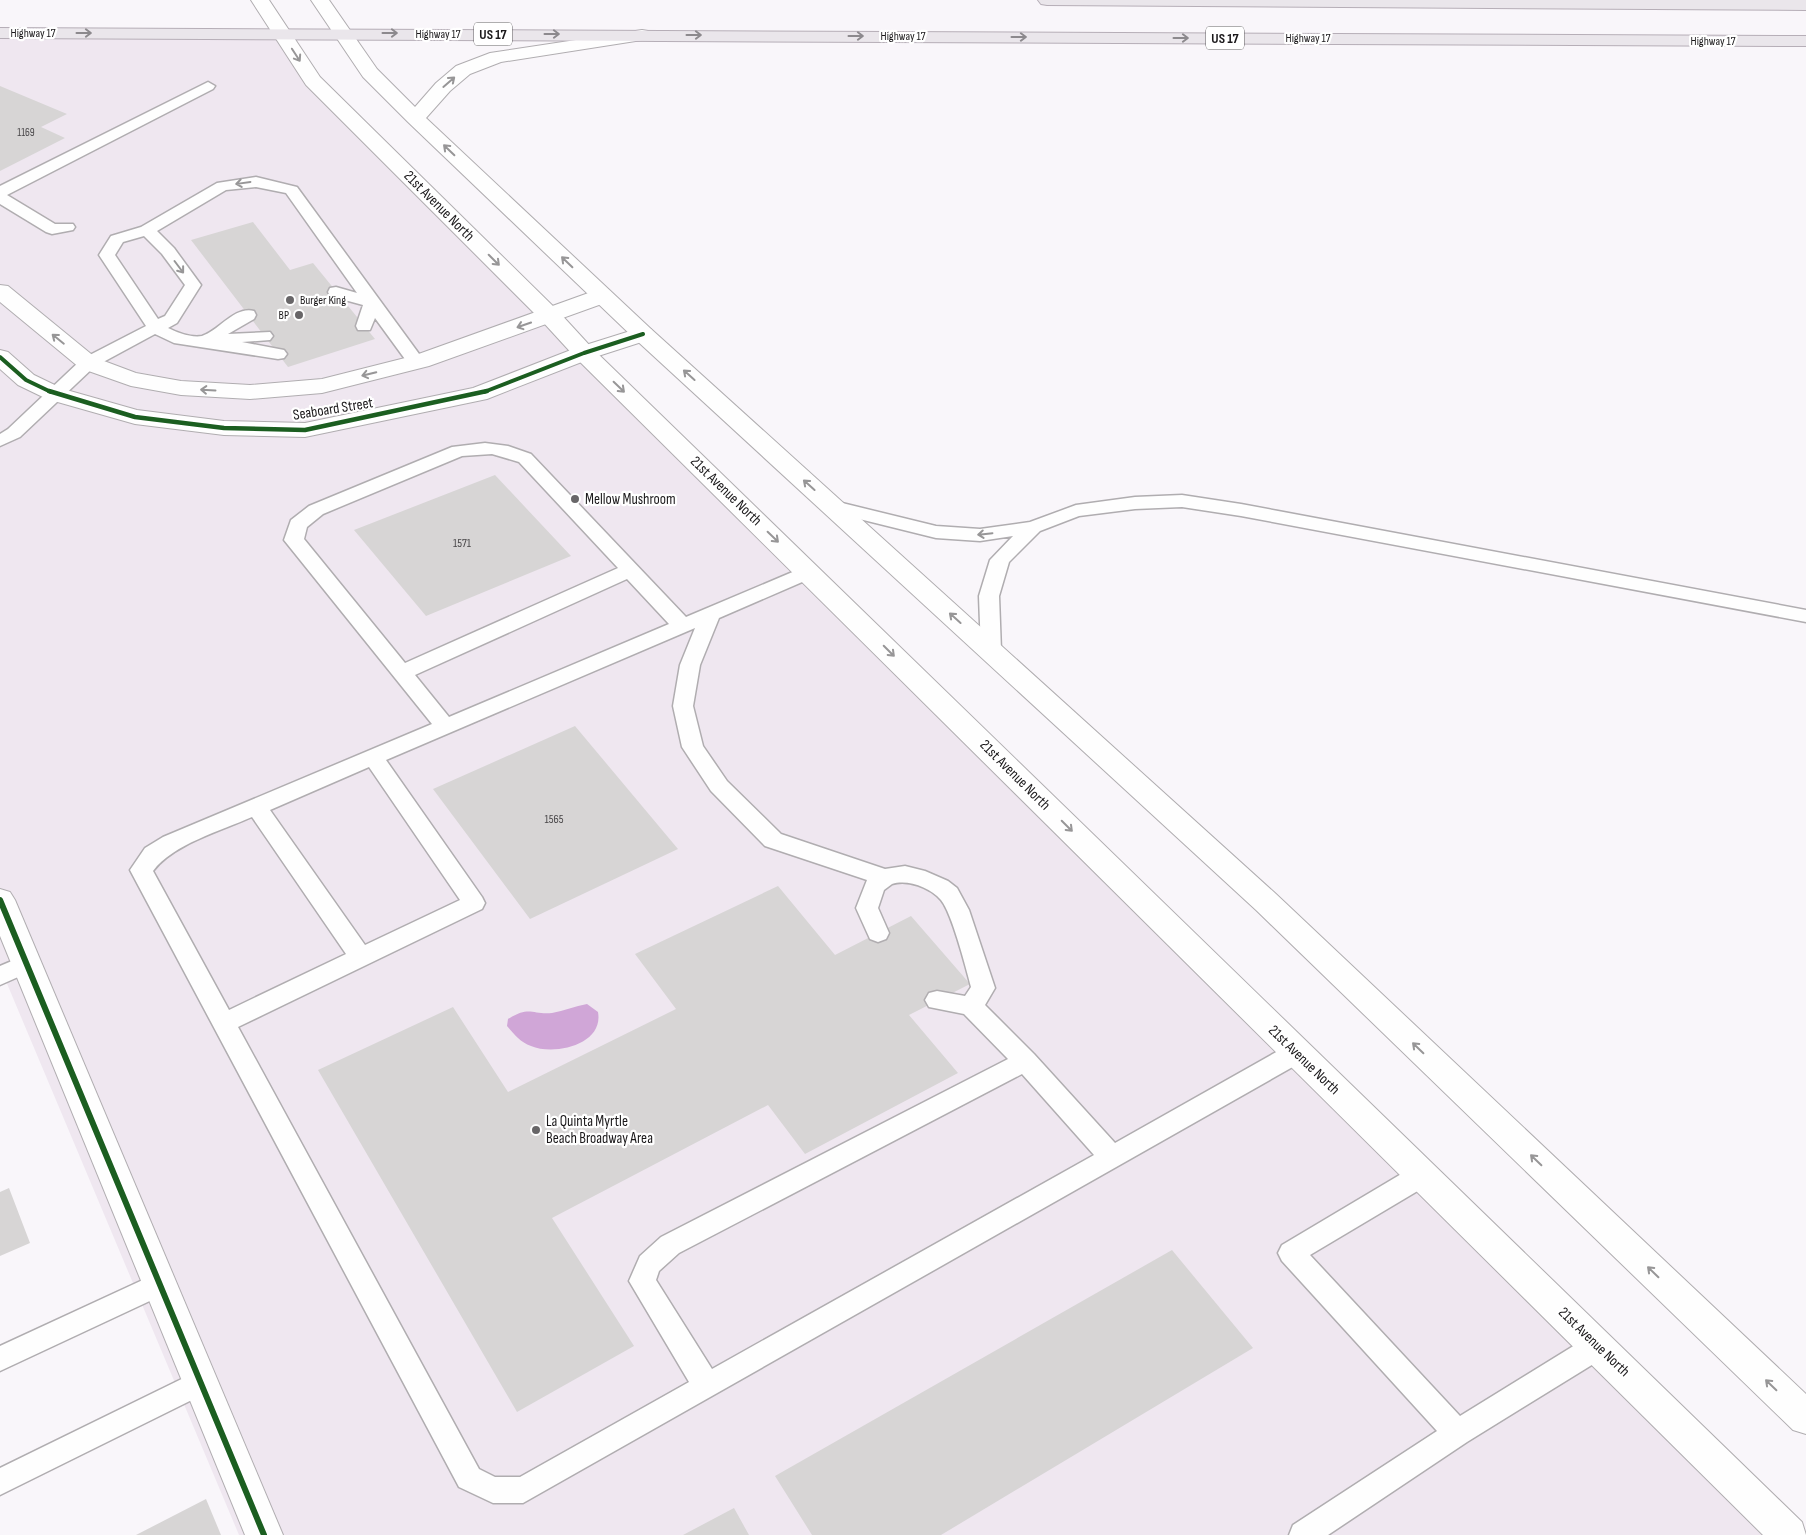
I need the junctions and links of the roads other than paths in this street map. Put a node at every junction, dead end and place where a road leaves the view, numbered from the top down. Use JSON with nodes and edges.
{"nodes":[{"id":1,"x":260,"y":0,"type":"edge"},
{"id":2,"x":320,"y":0,"type":"edge"},
{"id":3,"x":1047,"y":0,"type":"edge"},
{"id":4,"x":1806,"y":5,"type":"edge"},
{"id":5,"x":0,"y":33,"type":"edge"},
{"id":6,"x":282,"y":33,"type":"junction"},
{"id":7,"x":341,"y":33,"type":"junction"},
{"id":8,"x":645,"y":35,"type":"junction"},
{"id":9,"x":1806,"y":41,"type":"edge"},
{"id":10,"x":208,"y":86,"type":"dead end"},
{"id":11,"x":416,"y":118,"type":"junction"},
{"id":12,"x":0,"y":192,"type":"edge"},
{"id":13,"x":0,"y":197,"type":"edge"},
{"id":14,"x":67,"y":227,"type":"dead end"},
{"id":15,"x":148,"y":230,"type":"junction"},
{"id":16,"x":0,"y":291,"type":"edge"},
{"id":17,"x":336,"y":292,"type":"dead end"},
{"id":18,"x":602,"y":296,"type":"junction"},
{"id":19,"x":372,"y":302,"type":"junction"},
{"id":20,"x":350,"y":308,"type":"dead end"},
{"id":21,"x":248,"y":315,"type":"dead end"},
{"id":22,"x":550,"y":316,"type":"junction"},
{"id":23,"x":364,"y":326,"type":"dead end"},
{"id":24,"x":156,"y":328,"type":"junction"},
{"id":25,"x":644,"y":334,"type":"junction"},
{"id":26,"x":264,"y":336,"type":"dead end"},
{"id":27,"x":204,"y":341,"type":"junction"},
{"id":28,"x":584,"y":353,"type":"junction"},
{"id":29,"x":278,"y":354,"type":"dead end"},
{"id":30,"x":0,"y":357,"type":"edge"},
{"id":31,"x":416,"y":362,"type":"junction"},
{"id":32,"x":88,"y":363,"type":"junction"},
{"id":33,"x":55,"y":394,"type":"junction"},
{"id":34,"x":0,"y":442,"type":"edge"},
{"id":35,"x":834,"y":507,"type":"junction"},
{"id":36,"x":1034,"y":527,"type":"junction"},
{"id":37,"x":630,"y":570,"type":"junction"},
{"id":38,"x":809,"y":572,"type":"junction"},
{"id":39,"x":711,"y":614,"type":"junction"},
{"id":40,"x":1806,"y":616,"type":"edge"},
{"id":41,"x":683,"y":626,"type":"junction"},
{"id":42,"x":991,"y":651,"type":"junction"},
{"id":43,"x":401,"y":673,"type":"junction"},
{"id":44,"x":446,"y":726,"type":"junction"},
{"id":45,"x":373,"y":757,"type":"junction"},
{"id":46,"x":256,"y":807,"type":"junction"},
{"id":47,"x":883,"y":877,"type":"junction"},
{"id":48,"x":0,"y":900,"type":"edge"},
{"id":49,"x":878,"y":933,"type":"dead end"},
{"id":50,"x":361,"y":957,"type":"junction"},
{"id":51,"x":13,"y":970,"type":"edge"},
{"id":52,"x":937,"y":1000,"type":"dead end"},
{"id":53,"x":971,"y":1006,"type":"junction"},
{"id":54,"x":224,"y":1023,"type":"junction"},
{"id":55,"x":1296,"y":1053,"type":"junction"},
{"id":56,"x":1025,"y":1061,"type":"junction"},
{"id":57,"x":1112,"y":1156,"type":"junction"},
{"id":58,"x":1422,"y":1175,"type":"junction"},
{"id":59,"x":160,"y":1284,"type":"junction"},
{"id":60,"x":1598,"y":1346,"type":"junction"},
{"id":61,"x":0,"y":1359,"type":"edge"},
{"id":62,"x":200,"y":1382,"type":"junction"},
{"id":63,"x":707,"y":1386,"type":"junction"},
{"id":64,"x":1806,"y":1418,"type":"edge"},
{"id":65,"x":1457,"y":1433,"type":"junction"},
{"id":66,"x":0,"y":1482,"type":"edge"},
{"id":67,"x":264,"y":1535,"type":"edge"},
{"id":68,"x":1303,"y":1535,"type":"edge"},
{"id":69,"x":1789,"y":1535,"type":"edge"}],
"edges":[{"from":1,"to":6,"type":"main road","name":"21st Avenue North"},
{"from":2,"to":7,"type":"main road"},
{"from":3,"to":4,"type":"highway"},
{"from":5,"to":6,"type":"highway","name":"Highway 17","number":"US 17","one_way":true},
{"from":6,"to":7,"type":"highway","name":"Highway 17","number":"US 17"},
{"from":6,"to":22,"type":"main road","name":"21st Avenue North","one_way":true},
{"from":7,"to":8,"type":"highway","name":"Highway 17","number":"US 17","one_way":true},
{"from":7,"to":11,"type":"main road"},
{"from":8,"to":9,"type":"highway","name":"Highway 17","number":"US 17","one_way":true},
{"from":11,"to":8,"type":"main road","one_way":true},
{"from":10,"to":12,"type":"lane"},
{"from":18,"to":11,"type":"main road","one_way":true},
{"from":13,"to":14,"type":"lane"},
{"from":19,"to":15,"type":"lane","one_way":true},
{"from":15,"to":24,"type":"lane","one_way":true},
{"from":15,"to":24,"type":"lane"},
{"from":32,"to":16,"type":"main road","name":"Seaboard Street","one_way":true},
{"from":17,"to":19,"type":"lane"},
{"from":18,"to":22,"type":"main road","name":"Seaboard Street"},
{"from":18,"to":25,"type":"main road"},
{"from":19,"to":20,"type":"lane"},
{"from":19,"to":23,"type":"lane"},
{"from":19,"to":31,"type":"lane"},
{"from":21,"to":27,"type":"lane"},
{"from":22,"to":28,"type":"main road","name":"21st Avenue North"},
{"from":22,"to":31,"type":"main road","name":"Seaboard Street","one_way":true},
{"from":24,"to":27,"type":"lane"},
{"from":24,"to":32,"type":"lane"},
{"from":25,"to":28,"type":"main road","name":"Seaboard Street"},
{"from":35,"to":25,"type":"main road","one_way":true},
{"from":26,"to":27,"type":"lane"},
{"from":27,"to":29,"type":"lane"},
{"from":28,"to":33,"type":"main road","name":"Seaboard Street"},
{"from":28,"to":38,"type":"main road","name":"21st Avenue North","one_way":true},
{"from":30,"to":33,"type":"main road","name":"Seaboard Street"},
{"from":31,"to":32,"type":"main road","name":"Seaboard Street","one_way":true},
{"from":32,"to":33,"type":"lane"},
{"from":33,"to":34,"type":"lane"},
{"from":36,"to":35,"type":"lane","one_way":true},
{"from":42,"to":35,"type":"main road","one_way":true},
{"from":36,"to":40,"type":"lane"},
{"from":36,"to":42,"type":"lane"},
{"from":37,"to":41,"type":"lane"},
{"from":37,"to":43,"type":"lane"},
{"from":37,"to":43,"type":"lane"},
{"from":38,"to":39,"type":"lane"},
{"from":38,"to":55,"type":"main road","name":"21st Avenue North","one_way":true},
{"from":39,"to":41,"type":"lane"},
{"from":39,"to":47,"type":"lane"},
{"from":41,"to":44,"type":"lane"},
{"from":64,"to":42,"type":"main road","one_way":true},
{"from":43,"to":44,"type":"lane"},
{"from":44,"to":45,"type":"lane"},
{"from":45,"to":46,"type":"lane"},
{"from":45,"to":50,"type":"lane"},
{"from":46,"to":50,"type":"lane"},
{"from":46,"to":54,"type":"lane"},
{"from":47,"to":49,"type":"lane"},
{"from":47,"to":53,"type":"lane"},
{"from":48,"to":51,"type":"main road"},
{"from":50,"to":54,"type":"lane"},
{"from":51,"to":59,"type":"main road"},
{"from":52,"to":53,"type":"lane"},
{"from":53,"to":56,"type":"lane"},
{"from":54,"to":63,"type":"lane"},
{"from":55,"to":57,"type":"lane"},
{"from":55,"to":58,"type":"main road","name":"21st Avenue North"},
{"from":56,"to":57,"type":"lane"},
{"from":56,"to":63,"type":"lane"},
{"from":57,"to":63,"type":"lane"},
{"from":58,"to":60,"type":"main road","name":"21st Avenue North"},
{"from":58,"to":65,"type":"lane"},
{"from":59,"to":61,"type":"lane"},
{"from":59,"to":62,"type":"main road"},
{"from":60,"to":65,"type":"lane"},
{"from":60,"to":69,"type":"main road","name":"21st Avenue North"},
{"from":62,"to":66,"type":"lane"},
{"from":62,"to":67,"type":"main road"},
{"from":65,"to":68,"type":"lane"}]}
